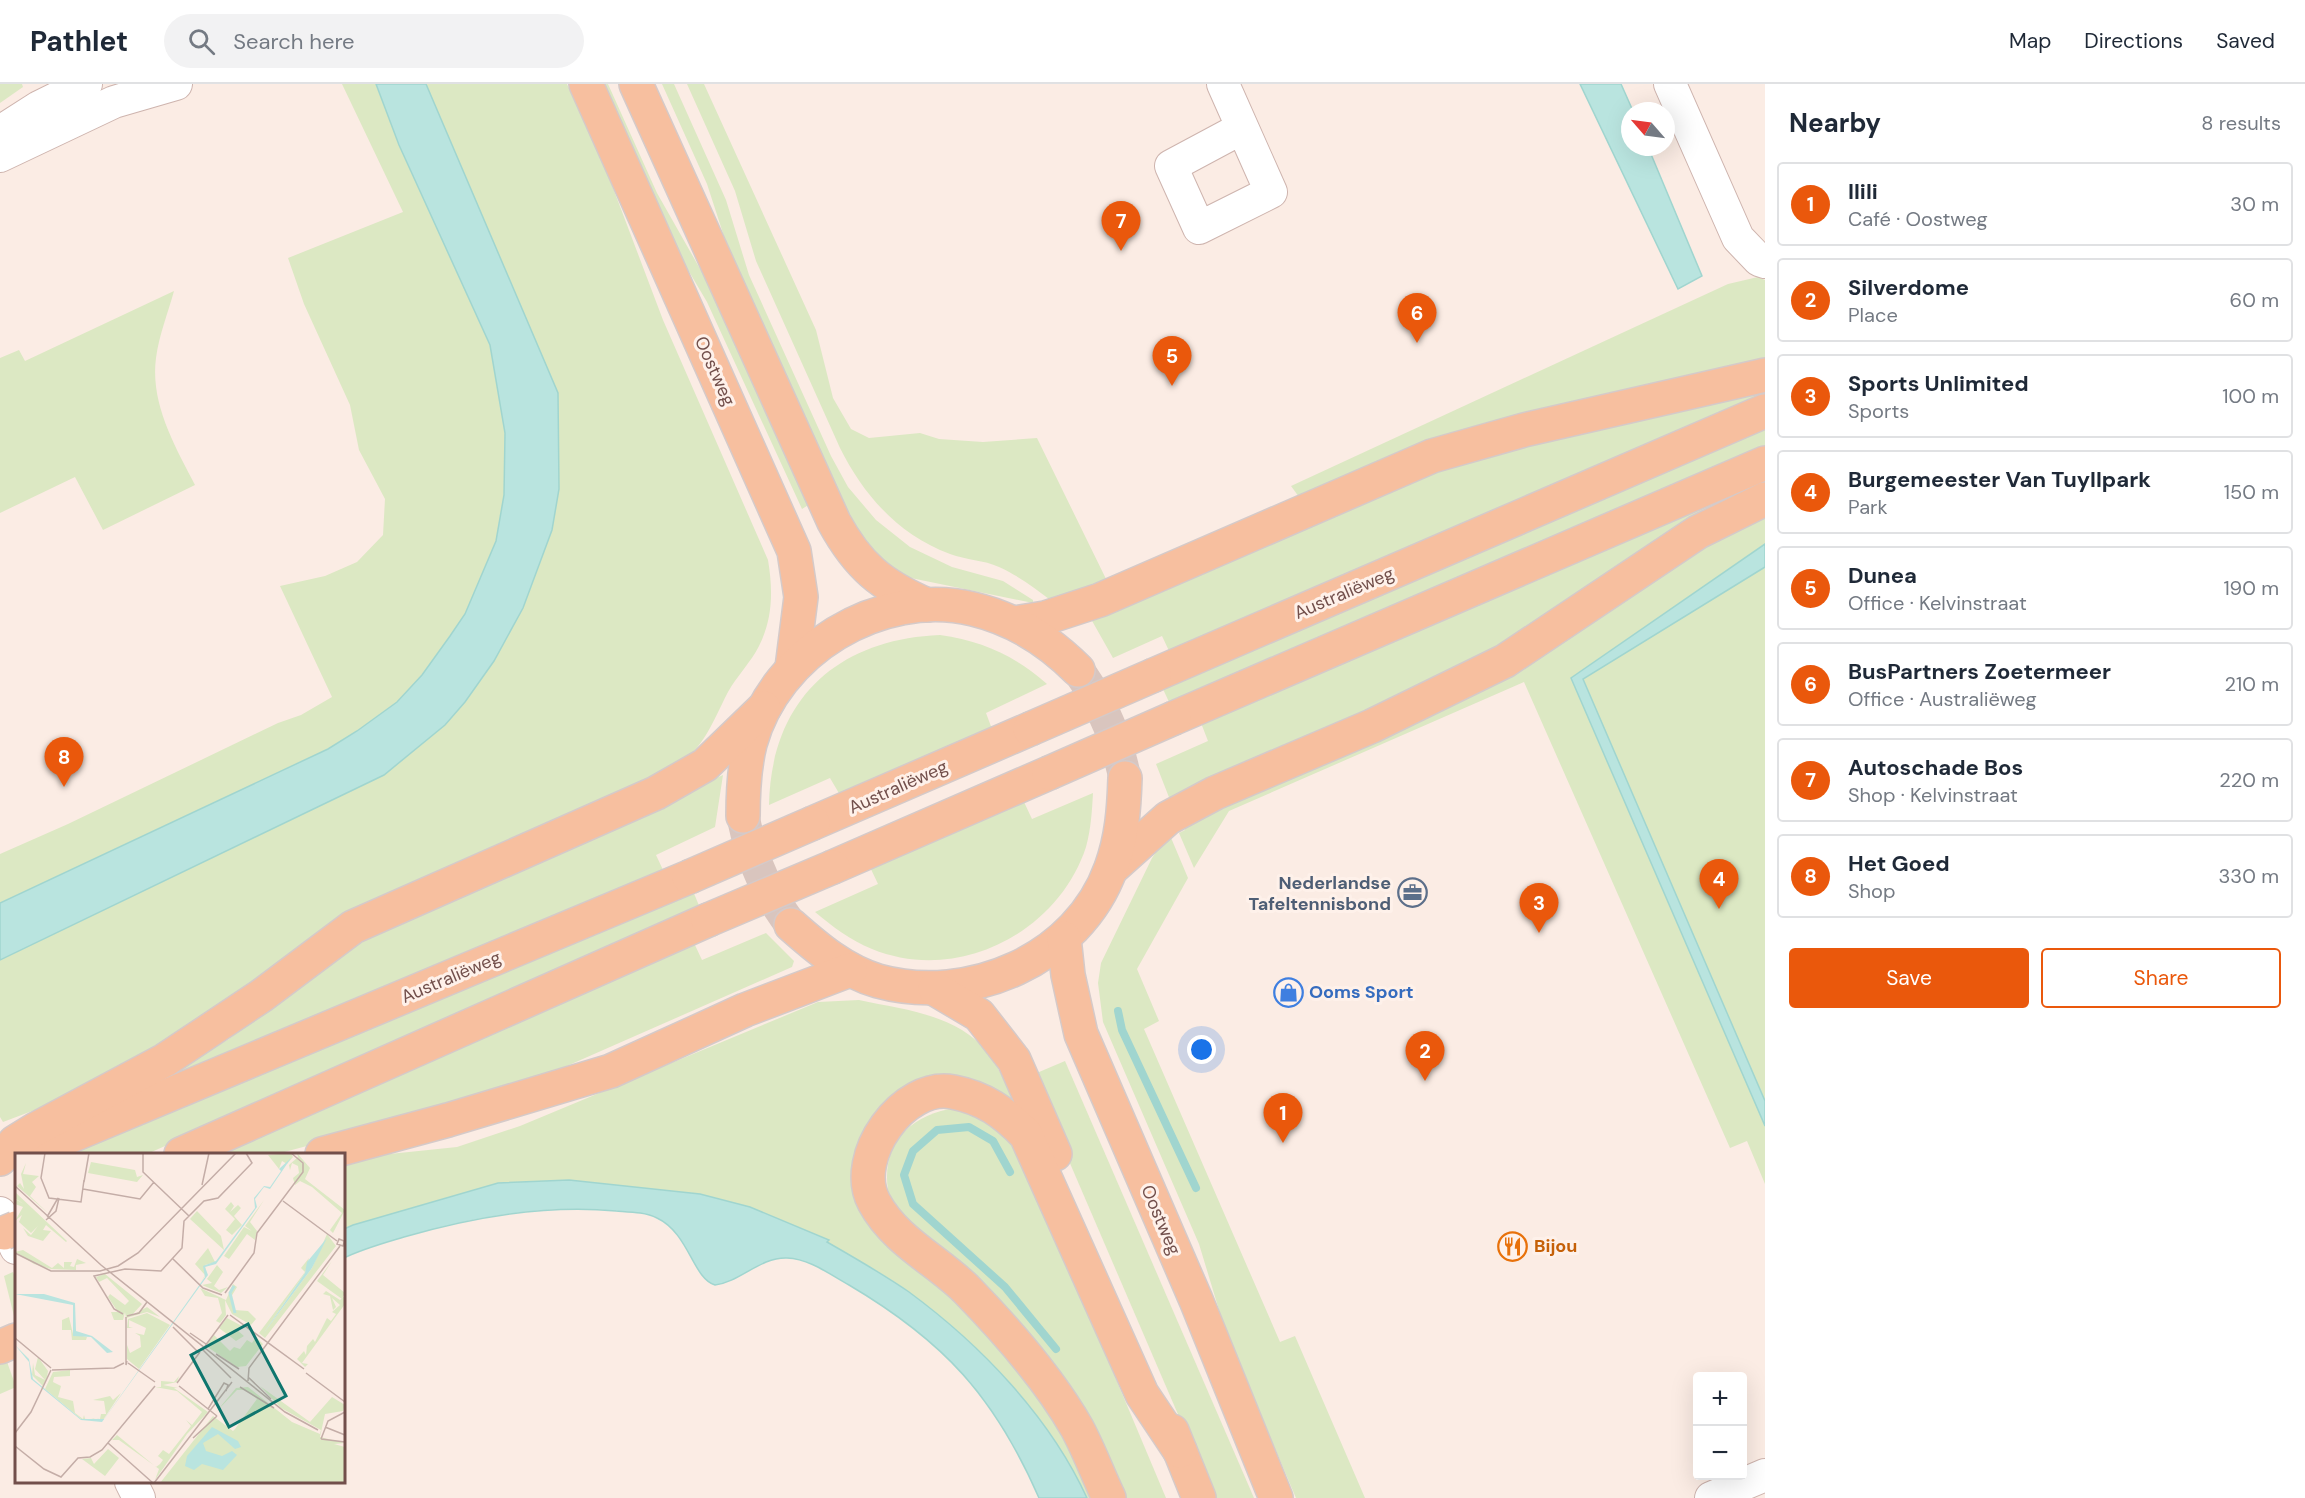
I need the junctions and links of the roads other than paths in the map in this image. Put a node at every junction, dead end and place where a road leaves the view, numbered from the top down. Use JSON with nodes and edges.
{"nodes":[{"id":1,"x":86,"y":84,"type":"edge"},
{"id":2,"x":176,"y":84,"type":"edge"},
{"id":3,"x":586,"y":84,"type":"edge"},
{"id":4,"x":636,"y":84,"type":"edge"},
{"id":5,"x":1224,"y":84,"type":"edge"},
{"id":6,"x":1670,"y":84,"type":"edge"},
{"id":7,"x":109,"y":93,"type":"edge"},
{"id":8,"x":1242,"y":128,"type":"dead end"},
{"id":9,"x":0,"y":132,"type":"edge"},
{"id":10,"x":0,"y":156,"type":"edge"},
{"id":11,"x":1765,"y":262,"type":"edge"},
{"id":12,"x":1765,"y":375,"type":"edge"},
{"id":13,"x":1765,"y":411,"type":"edge"},
{"id":14,"x":1765,"y":463,"type":"edge"},
{"id":15,"x":1765,"y":499,"type":"edge"},
{"id":16,"x":927,"y":605,"type":"junction"},
{"id":17,"x":1015,"y":623,"type":"junction"},
{"id":18,"x":792,"y":668,"type":"junction"},
{"id":19,"x":1078,"y":670,"type":"tunnel mouth"},
{"id":20,"x":764,"y":708,"type":"junction"},
{"id":21,"x":1125,"y":778,"type":"tunnel mouth"},
{"id":22,"x":743,"y":816,"type":"tunnel mouth"},
{"id":23,"x":1111,"y":869,"type":"junction"},
{"id":24,"x":791,"y":925,"type":"tunnel mouth"},
{"id":25,"x":1064,"y":938,"type":"junction"},
{"id":26,"x":850,"y":970,"type":"junction"},
{"id":27,"x":934,"y":989,"type":"junction"},
{"id":28,"x":31,"y":1148,"type":"edge"},
{"id":29,"x":185,"y":1153,"type":"edge"},
{"id":30,"x":329,"y":1153,"type":"edge"},
{"id":31,"x":15,"y":1158,"type":"edge"},
{"id":32,"x":0,"y":1159,"type":"edge"},
{"id":33,"x":0,"y":1167,"type":"edge"},
{"id":34,"x":15,"y":1340,"type":"edge"},
{"id":35,"x":0,"y":1347,"type":"edge"},
{"id":36,"x":1180,"y":1450,"type":"junction"},
{"id":37,"x":1765,"y":1475,"type":"edge"},
{"id":38,"x":132,"y":1483,"type":"edge"},
{"id":39,"x":139,"y":1498,"type":"edge"},
{"id":40,"x":1109,"y":1498,"type":"edge"},
{"id":41,"x":1199,"y":1498,"type":"edge"},
{"id":42,"x":1276,"y":1498,"type":"edge"},
{"id":43,"x":1711,"y":1498,"type":"edge"}],
"edges":[{"from":1,"to":9,"type":"street"},
{"from":2,"to":7,"type":"street"},
{"from":3,"to":18,"type":"main road","name":"Oostweg"},
{"from":4,"to":16,"type":"main road"},
{"from":5,"to":8,"type":"street"},
{"from":6,"to":11,"type":"street"},
{"from":7,"to":10,"type":"street"},
{"from":12,"to":17,"type":"main road"},
{"from":13,"to":28,"type":"main road","name":"Australiëweg","bridge":true},
{"from":14,"to":29,"type":"main road","bridge":true},
{"from":15,"to":23,"type":"main road"},
{"from":16,"to":17,"type":"main road"},
{"from":16,"to":18,"type":"main road"},
{"from":17,"to":19,"type":"main road"},
{"from":18,"to":20,"type":"main road"},
{"from":20,"to":22,"type":"main road"},
{"from":20,"to":28,"type":"main road"},
{"from":21,"to":23,"type":"main road"},
{"from":23,"to":25,"type":"main road"},
{"from":24,"to":26,"type":"main road"},
{"from":25,"to":27,"type":"main road"},
{"from":25,"to":42,"type":"main road","name":"Oostweg"},
{"from":26,"to":27,"type":"main road"},
{"from":26,"to":30,"type":"main road"},
{"from":27,"to":36,"type":"main road"},
{"from":28,"to":32,"type":"main road"},
{"from":31,"to":33,"type":"main road","name":"Australiëweg"},
{"from":34,"to":35,"type":"main road"},
{"from":36,"to":40,"type":"main road"},
{"from":36,"to":41,"type":"main road"},
{"from":37,"to":43,"type":"street"},
{"from":38,"to":39,"type":"street"}]}
